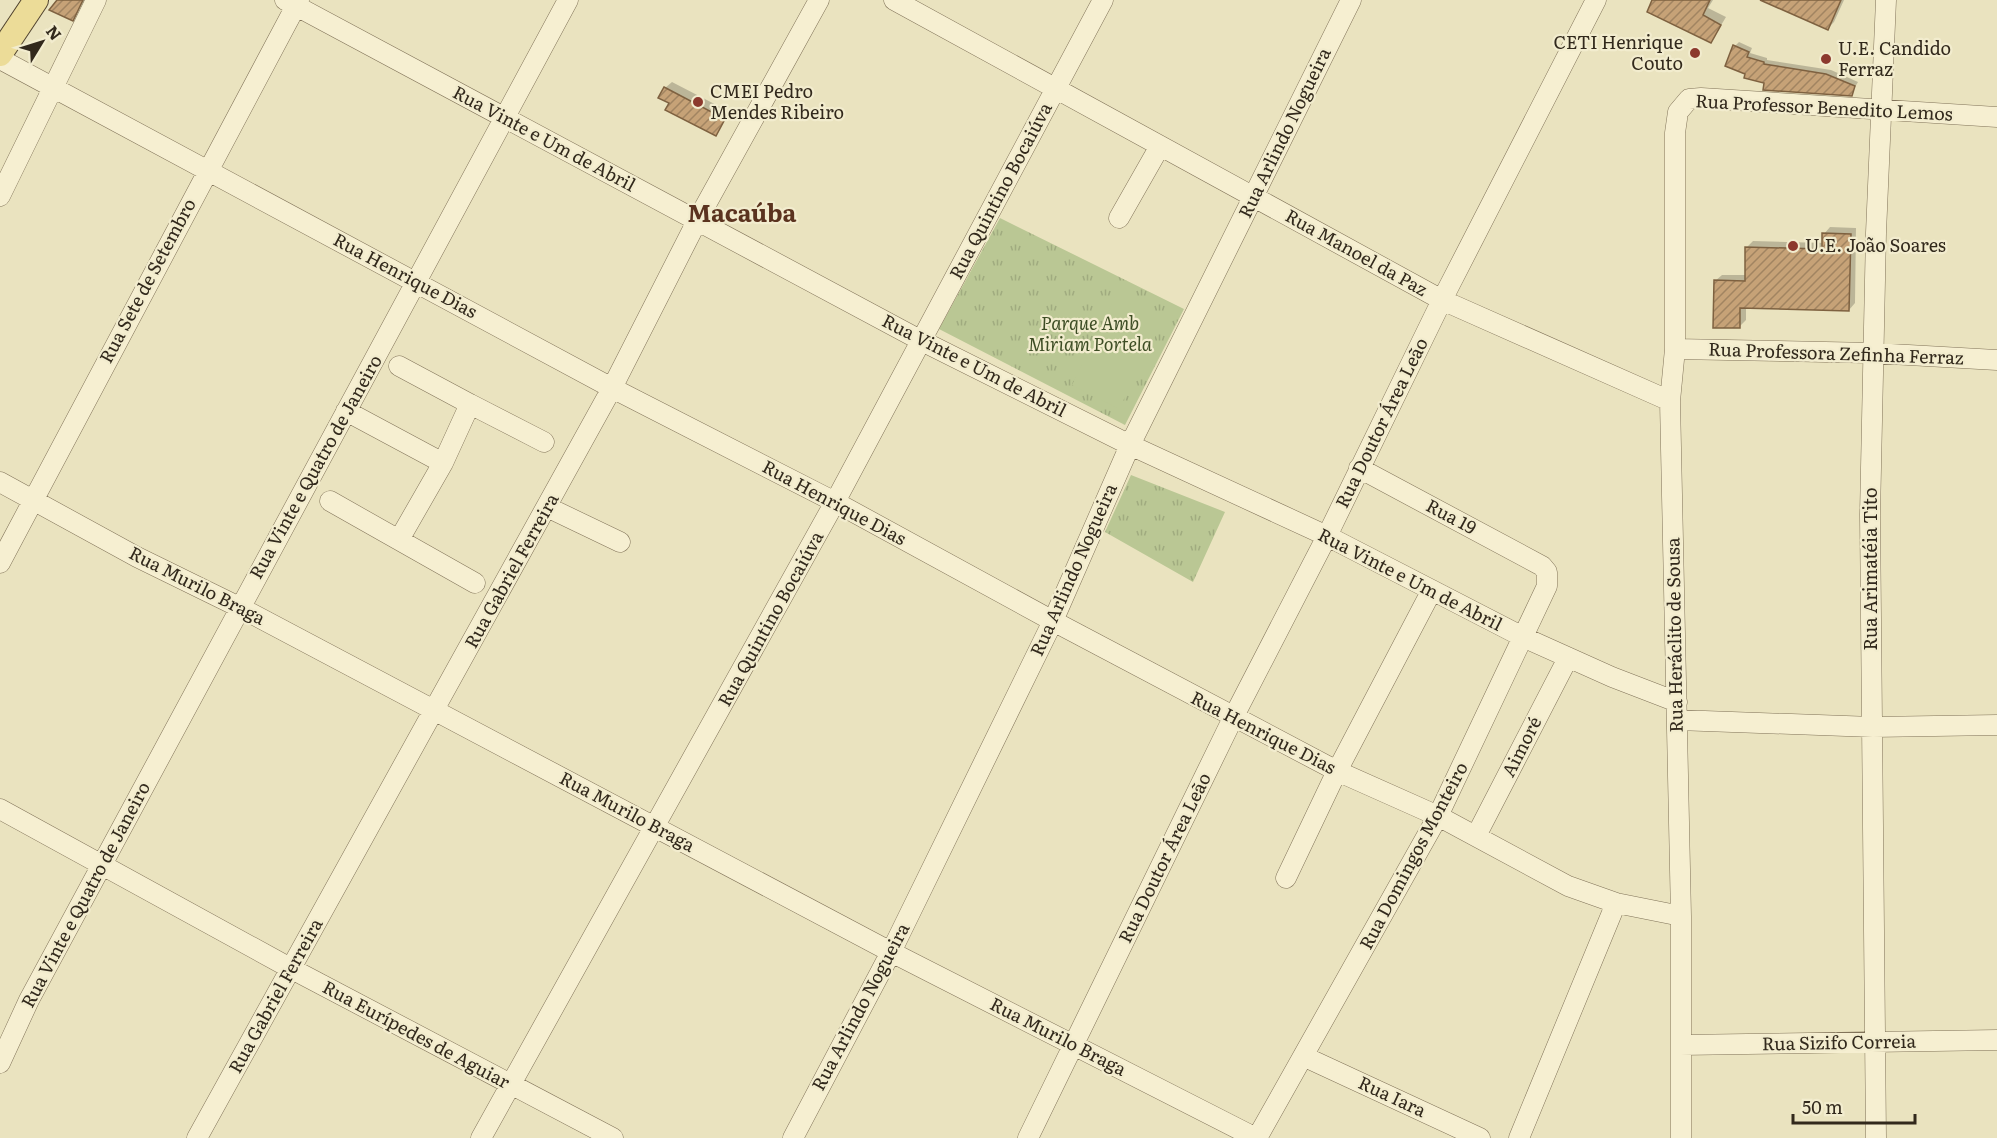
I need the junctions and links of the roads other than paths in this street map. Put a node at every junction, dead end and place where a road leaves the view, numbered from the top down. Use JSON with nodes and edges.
{"nodes":[{"id":1,"x":36,"y":0,"type":"edge"},
{"id":2,"x":96,"y":0,"type":"edge"},
{"id":3,"x":568,"y":0,"type":"edge"},
{"id":4,"x":819,"y":0,"type":"edge"},
{"id":5,"x":894,"y":0,"type":"edge"},
{"id":6,"x":1103,"y":0,"type":"edge"},
{"id":7,"x":1351,"y":0,"type":"edge"},
{"id":8,"x":1596,"y":0,"type":"edge"},
{"id":9,"x":1886,"y":0,"type":"edge"},
{"id":10,"x":293,"y":2,"type":"edge"},
{"id":11,"x":0,"y":54,"type":"edge"},
{"id":12,"x":0,"y":59,"type":"edge"},
{"id":13,"x":55,"y":87,"type":"junction"},
{"id":14,"x":1056,"y":88,"type":"junction"},
{"id":15,"x":1881,"y":110,"type":"junction"},
{"id":16,"x":1997,"y":117,"type":"edge"},
{"id":17,"x":504,"y":118,"type":"junction"},
{"id":18,"x":1675,"y":133,"type":"joint"},
{"id":19,"x":1160,"y":146,"type":"junction"},
{"id":20,"x":207,"y":170,"type":"junction"},
{"id":21,"x":0,"y":196,"type":"edge"},
{"id":22,"x":1253,"y":197,"type":"junction"},
{"id":23,"x":1119,"y":218,"type":"dead end"},
{"id":24,"x":698,"y":219,"type":"junction"},
{"id":25,"x":417,"y":282,"type":"junction"},
{"id":26,"x":1442,"y":300,"type":"junction"},
{"id":27,"x":920,"y":340,"type":"junction"},
{"id":28,"x":1675,"y":349,"type":"junction"},
{"id":29,"x":1873,"y":353,"type":"junction"},
{"id":30,"x":1997,"y":360,"type":"edge"},
{"id":31,"x":399,"y":366,"type":"dead end"},
{"id":32,"x":612,"y":388,"type":"junction"},
{"id":33,"x":1670,"y":400,"type":"junction"},
{"id":34,"x":471,"y":404,"type":"junction"},
{"id":35,"x":346,"y":411,"type":"junction"},
{"id":36,"x":544,"y":442,"type":"dead end"},
{"id":37,"x":1130,"y":445,"type":"junction"},
{"id":38,"x":442,"y":463,"type":"junction"},
{"id":39,"x":1359,"y":468,"type":"junction"},
{"id":40,"x":0,"y":482,"type":"edge"},
{"id":41,"x":33,"y":500,"type":"junction"},
{"id":42,"x":330,"y":501,"type":"dead end"},
{"id":43,"x":835,"y":502,"type":"junction"},
{"id":44,"x":547,"y":507,"type":"junction"},
{"id":45,"x":1327,"y":536,"type":"junction"},
{"id":46,"x":400,"y":538,"type":"junction"},
{"id":47,"x":620,"y":542,"type":"dead end"},
{"id":48,"x":0,"y":563,"type":"edge"},
{"id":49,"x":1542,"y":566,"type":"joint"},
{"id":50,"x":475,"y":583,"type":"dead end"},
{"id":51,"x":1432,"y":590,"type":"junction"},
{"id":52,"x":239,"y":607,"type":"junction"},
{"id":53,"x":1053,"y":621,"type":"junction"},
{"id":54,"x":1523,"y":637,"type":"junction"},
{"id":55,"x":1568,"y":658,"type":"junction"},
{"id":56,"x":435,"y":711,"type":"junction"},
{"id":57,"x":1677,"y":711,"type":"junction"},
{"id":58,"x":1233,"y":718,"type":"junction"},
{"id":59,"x":1997,"y":725,"type":"edge"},
{"id":60,"x":1873,"y":727,"type":"junction"},
{"id":61,"x":1337,"y":771,"type":"junction"},
{"id":62,"x":0,"y":808,"type":"edge"},
{"id":63,"x":1438,"y":816,"type":"junction"},
{"id":64,"x":656,"y":828,"type":"junction"},
{"id":65,"x":1476,"y":836,"type":"junction"},
{"id":66,"x":102,"y":865,"type":"junction"},
{"id":67,"x":1286,"y":878,"type":"dead end"},
{"id":68,"x":1616,"y":903,"type":"junction"},
{"id":69,"x":1681,"y":916,"type":"junction"},
{"id":70,"x":891,"y":952,"type":"junction"},
{"id":71,"x":290,"y":968,"type":"junction"},
{"id":72,"x":1997,"y":1040,"type":"edge"},
{"id":73,"x":1876,"y":1043,"type":"junction"},
{"id":74,"x":1681,"y":1045,"type":"junction"},
{"id":75,"x":1073,"y":1046,"type":"junction"},
{"id":76,"x":1305,"y":1057,"type":"junction"},
{"id":77,"x":0,"y":1063,"type":"edge"},
{"id":78,"x":509,"y":1084,"type":"junction"},
{"id":79,"x":197,"y":1138,"type":"edge"},
{"id":80,"x":481,"y":1138,"type":"edge"},
{"id":81,"x":613,"y":1138,"type":"edge"},
{"id":82,"x":793,"y":1138,"type":"edge"},
{"id":83,"x":1028,"y":1138,"type":"edge"},
{"id":84,"x":1257,"y":1138,"type":"edge"},
{"id":85,"x":1480,"y":1138,"type":"edge"},
{"id":86,"x":1519,"y":1138,"type":"edge"},
{"id":87,"x":1681,"y":1138,"type":"edge"},
{"id":88,"x":1876,"y":1138,"type":"edge"}],
"edges":[{"from":1,"to":11,"type":"main road"},
{"from":2,"to":13,"type":"street"},
{"from":3,"to":17,"type":"street","name":"Rua Vinte e Quatro de Janeiro"},
{"from":4,"to":24,"type":"street","name":"Rua Gabriel Ferreira"},
{"from":5,"to":14,"type":"street","name":"Rua Manoel da Paz"},
{"from":6,"to":14,"type":"street","name":"Rua Quintino Bocaiúva"},
{"from":7,"to":22,"type":"street","name":"Rua Arlindo Nogueira"},
{"from":8,"to":26,"type":"street","name":"Rua Doutor Área Leão"},
{"from":9,"to":15,"type":"street","name":"Rua Arimatéia Tito"},
{"from":10,"to":17,"type":"street","name":"Rua Vinte e Um de Abril"},
{"from":10,"to":20,"type":"street","name":"Rua Sete de Setembro"},
{"from":12,"to":13,"type":"street","name":"Rua Henrique Dias"},
{"from":13,"to":20,"type":"street","name":"Rua Henrique Dias"},
{"from":13,"to":21,"type":"street"},
{"from":14,"to":19,"type":"street","name":"Rua Manoel da Paz"},
{"from":14,"to":27,"type":"street","name":"Rua Quintino Bocaiúva"},
{"from":15,"to":16,"type":"street","name":"Rua Professor Benedito Lemos"},
{"from":15,"to":18,"type":"street","name":"Rua Professor Benedito Lemos"},
{"from":15,"to":29,"type":"street","name":"Rua Arimatéia Tito"},
{"from":17,"to":24,"type":"street","name":"Rua Vinte e Um de Abril"},
{"from":17,"to":25,"type":"street","name":"Rua Vinte e Quatro de Janeiro"},
{"from":18,"to":28,"type":"street","name":"Rua Heráclito de Sousa"},
{"from":19,"to":22,"type":"street","name":"Rua Manoel da Paz"},
{"from":19,"to":23,"type":"street"},
{"from":20,"to":25,"type":"street","name":"Rua Henrique Dias"},
{"from":20,"to":41,"type":"street","name":"Rua Sete de Setembro"},
{"from":22,"to":26,"type":"street","name":"Rua Manoel da Paz"},
{"from":22,"to":37,"type":"street","name":"Rua Arlindo Nogueira"},
{"from":24,"to":27,"type":"street","name":"Rua Vinte e Um de Abril"},
{"from":24,"to":32,"type":"street","name":"Rua Gabriel Ferreira"},
{"from":25,"to":32,"type":"street","name":"Rua Henrique Dias"},
{"from":25,"to":35,"type":"street","name":"Rua Vinte e Quatro de Janeiro"},
{"from":26,"to":33,"type":"street","name":"Rua Manoel da Paz"},
{"from":26,"to":39,"type":"street","name":"Rua Doutor Área Leão"},
{"from":27,"to":37,"type":"street","name":"Rua Vinte e Um de Abril"},
{"from":27,"to":43,"type":"street","name":"Rua Quintino Bocaiúva"},
{"from":28,"to":29,"type":"street","name":"Rua Professora Zefinha Ferraz"},
{"from":28,"to":33,"type":"street","name":"Rua Heráclito de Sousa"},
{"from":29,"to":30,"type":"street","name":"Rua Professora Zefinha Ferraz"},
{"from":29,"to":60,"type":"street","name":"Rua Arimatéia Tito"},
{"from":31,"to":34,"type":"street"},
{"from":32,"to":43,"type":"street","name":"Rua Henrique Dias"},
{"from":32,"to":44,"type":"street","name":"Rua Gabriel Ferreira"},
{"from":33,"to":57,"type":"street","name":"Rua Heráclito de Sousa"},
{"from":34,"to":36,"type":"street"},
{"from":34,"to":38,"type":"street"},
{"from":35,"to":38,"type":"street"},
{"from":35,"to":52,"type":"street","name":"Rua Vinte e Quatro de Janeiro"},
{"from":37,"to":45,"type":"street","name":"Rua Vinte e Um de Abril"},
{"from":37,"to":53,"type":"street","name":"Rua Arlindo Nogueira"},
{"from":38,"to":46,"type":"street"},
{"from":39,"to":45,"type":"street","name":"Rua Doutor Área Leão"},
{"from":39,"to":49,"type":"street","name":"Rua 19"},
{"from":40,"to":41,"type":"street","name":"Rua Murilo Braga"},
{"from":41,"to":48,"type":"street","name":"Rua Sete de Setembro"},
{"from":41,"to":52,"type":"street","name":"Rua Murilo Braga"},
{"from":42,"to":46,"type":"street"},
{"from":43,"to":53,"type":"street","name":"Rua Henrique Dias"},
{"from":43,"to":64,"type":"street","name":"Rua Quintino Bocaiúva"},
{"from":44,"to":47,"type":"street"},
{"from":44,"to":56,"type":"street","name":"Rua Gabriel Ferreira"},
{"from":45,"to":51,"type":"street","name":"Rua Vinte e Um de Abril"},
{"from":45,"to":58,"type":"street","name":"Rua Doutor Área Leão"},
{"from":46,"to":50,"type":"street"},
{"from":49,"to":54,"type":"street","name":"Rua Domingos Monteiro"},
{"from":51,"to":54,"type":"street","name":"Rua Vinte e Um de Abril"},
{"from":51,"to":61,"type":"street"},
{"from":52,"to":56,"type":"street","name":"Rua Murilo Braga"},
{"from":52,"to":66,"type":"street","name":"Rua Vinte e Quatro de Janeiro"},
{"from":53,"to":58,"type":"street","name":"Rua Henrique Dias"},
{"from":53,"to":70,"type":"street","name":"Rua Arlindo Nogueira"},
{"from":54,"to":55,"type":"street","name":"Rua Vinte e Um de Abril"},
{"from":54,"to":63,"type":"street","name":"Rua Domingos Monteiro"},
{"from":55,"to":57,"type":"street","name":"Rua Vinte e Um de Abril"},
{"from":55,"to":65,"type":"street","name":"Aimoré"},
{"from":56,"to":64,"type":"street","name":"Rua Murilo Braga"},
{"from":56,"to":71,"type":"street","name":"Rua Gabriel Ferreira"},
{"from":57,"to":60,"type":"street","name":"Rua Vinte e Um de Abril"},
{"from":57,"to":69,"type":"street","name":"Rua Heráclito de Sousa"},
{"from":58,"to":61,"type":"street","name":"Rua Henrique Dias"},
{"from":58,"to":75,"type":"street","name":"Rua Doutor Área Leão"},
{"from":59,"to":60,"type":"street","name":"Rua Vinte e Um de Abril"},
{"from":60,"to":73,"type":"street","name":"Rua Arimatéia Tito"},
{"from":61,"to":63,"type":"street","name":"Rua Henrique Dias"},
{"from":61,"to":67,"type":"street"},
{"from":62,"to":66,"type":"street","name":"Rua Eurípedes de Aguiar"},
{"from":63,"to":65,"type":"street","name":"Rua Henrique Dias"},
{"from":63,"to":76,"type":"street","name":"Rua Domingos Monteiro"},
{"from":64,"to":70,"type":"street","name":"Rua Murilo Braga"},
{"from":64,"to":78,"type":"street","name":"Rua Quintino Bocaiúva"},
{"from":65,"to":68,"type":"street","name":"Rua Henrique Dias"},
{"from":66,"to":71,"type":"street","name":"Rua Eurípedes de Aguiar"},
{"from":66,"to":77,"type":"street","name":"Rua Vinte e Quatro de Janeiro"},
{"from":68,"to":69,"type":"street","name":"Rua Henrique Dias"},
{"from":68,"to":86,"type":"street"},
{"from":69,"to":74,"type":"street","name":"Rua Heráclito de Sousa"},
{"from":70,"to":75,"type":"street","name":"Rua Murilo Braga"},
{"from":70,"to":82,"type":"street","name":"Rua Arlindo Nogueira"},
{"from":71,"to":78,"type":"street","name":"Rua Eurípedes de Aguiar"},
{"from":71,"to":79,"type":"street","name":"Rua Gabriel Ferreira"},
{"from":72,"to":73,"type":"street","name":"Rua Sizifo Correia"},
{"from":73,"to":74,"type":"street","name":"Rua Sizifo Correia"},
{"from":73,"to":88,"type":"street","name":"Rua Arimatéia Tito"},
{"from":74,"to":87,"type":"street","name":"Rua Heráclito de Sousa"},
{"from":75,"to":83,"type":"street","name":"Rua Doutor Área Leão"},
{"from":75,"to":84,"type":"street","name":"Rua Murilo Braga"},
{"from":76,"to":84,"type":"street","name":"Rua Domingos Monteiro"},
{"from":76,"to":85,"type":"street","name":"Rua Iara"},
{"from":78,"to":80,"type":"street","name":"Rua Quintino Bocaiúva"},
{"from":78,"to":81,"type":"street","name":"Rua Eurípedes de Aguiar"}]}
